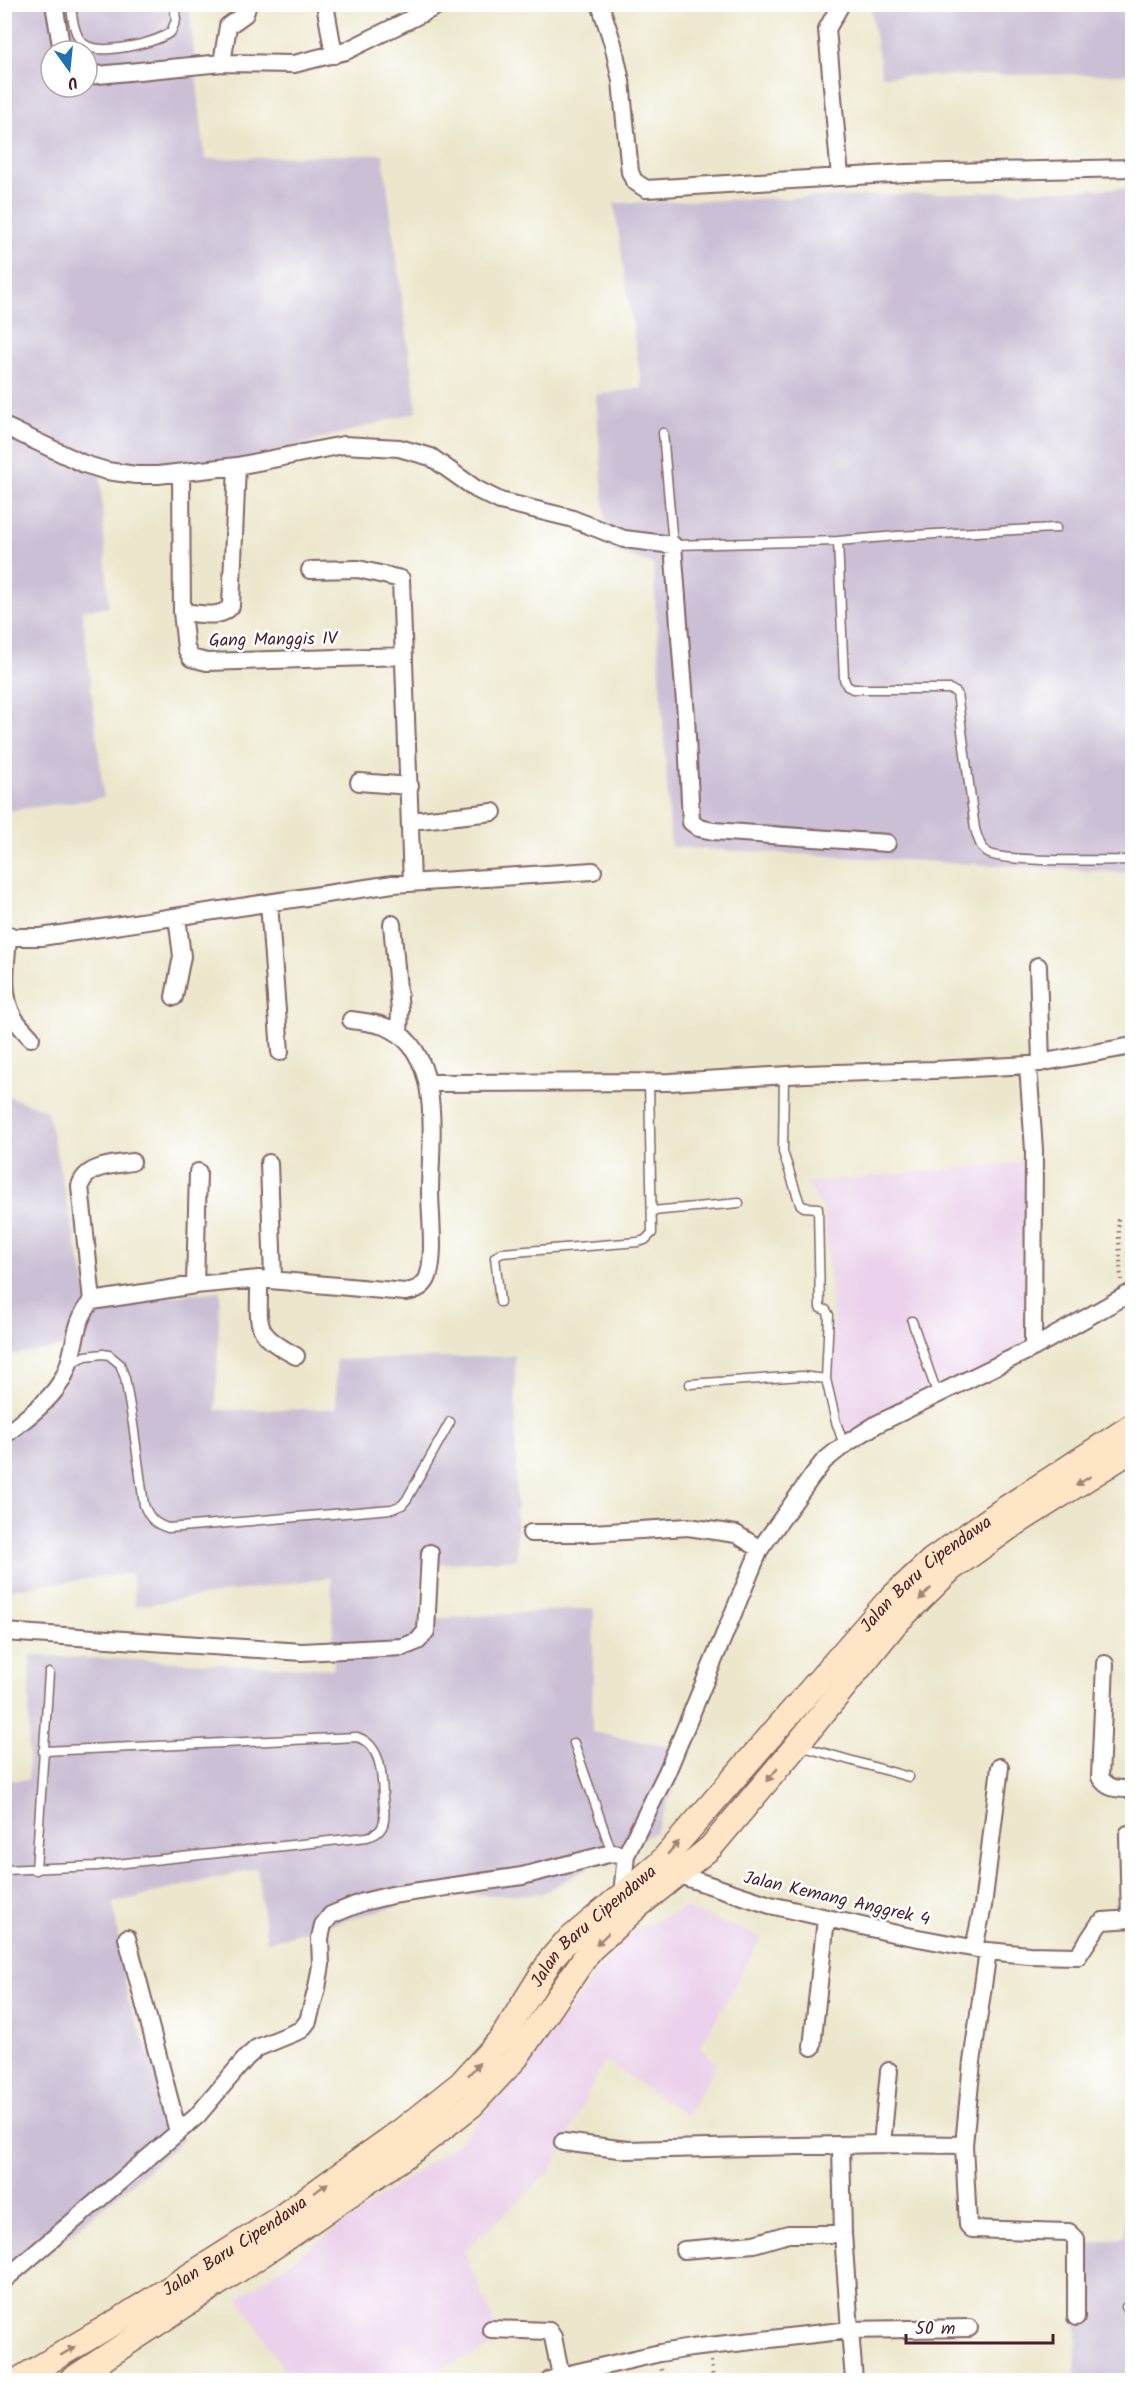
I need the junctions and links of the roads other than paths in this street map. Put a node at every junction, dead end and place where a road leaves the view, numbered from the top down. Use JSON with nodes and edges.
{"nodes":[{"id":1,"x":54,"y":4,"type":"edge"},
{"id":2,"x":72,"y":4,"type":"edge"},
{"id":3,"x":174,"y":4,"type":"edge"},
{"id":4,"x":248,"y":4,"type":"edge"},
{"id":5,"x":325,"y":4,"type":"edge"},
{"id":6,"x":441,"y":4,"type":"edge"},
{"id":7,"x":600,"y":4,"type":"edge"},
{"id":8,"x":841,"y":4,"type":"edge"},
{"id":9,"x":60,"y":39,"type":"edge"},
{"id":10,"x":334,"y":55,"type":"junction"},
{"id":11,"x":222,"y":63,"type":"junction"},
{"id":12,"x":99,"y":75,"type":"edge"},
{"id":13,"x":1132,"y":168,"type":"edge"},
{"id":14,"x":840,"y":177,"type":"junction"},
{"id":15,"x":4,"y":426,"type":"edge"},
{"id":16,"x":663,"y":433,"type":"dead end"},
{"id":17,"x":237,"y":466,"type":"junction"},
{"id":18,"x":181,"y":473,"type":"junction"},
{"id":19,"x":1056,"y":528,"type":"dead end"},
{"id":20,"x":838,"y":541,"type":"junction"},
{"id":21,"x":673,"y":545,"type":"junction"},
{"id":22,"x":310,"y":570,"type":"dead end"},
{"id":23,"x":182,"y":612,"type":"junction"},
{"id":24,"x":404,"y":656,"type":"junction"},
{"id":25,"x":359,"y":782,"type":"dead end"},
{"id":26,"x":410,"y":786,"type":"junction"},
{"id":27,"x":493,"y":812,"type":"dead end"},
{"id":28,"x":411,"y":821,"type":"junction"},
{"id":29,"x":887,"y":843,"type":"dead end"},
{"id":30,"x":1132,"y":860,"type":"edge"},
{"id":31,"x":593,"y":871,"type":"dead end"},
{"id":32,"x":412,"y":883,"type":"junction"},
{"id":33,"x":269,"y":903,"type":"junction"},
{"id":34,"x":177,"y":917,"type":"junction"},
{"id":35,"x":392,"y":924,"type":"dead end"},
{"id":36,"x":6,"y":935,"type":"edge"},
{"id":37,"x":1038,"y":966,"type":"dead end"},
{"id":38,"x":174,"y":997,"type":"dead end"},
{"id":39,"x":351,"y":1020,"type":"dead end"},
{"id":40,"x":399,"y":1034,"type":"junction"},
{"id":41,"x":31,"y":1038,"type":"dead end"},
{"id":42,"x":1132,"y":1046,"type":"edge"},
{"id":43,"x":280,"y":1052,"type":"dead end"},
{"id":44,"x":1034,"y":1064,"type":"junction"},
{"id":45,"x":784,"y":1076,"type":"junction"},
{"id":46,"x":649,"y":1082,"type":"junction"},
{"id":47,"x":428,"y":1083,"type":"junction"},
{"id":48,"x":132,"y":1162,"type":"dead end"},
{"id":49,"x":268,"y":1163,"type":"dead end"},
{"id":50,"x":198,"y":1172,"type":"dead end"},
{"id":51,"x":739,"y":1203,"type":"dead end"},
{"id":52,"x":652,"y":1210,"type":"junction"},
{"id":53,"x":266,"y":1279,"type":"junction"},
{"id":54,"x":195,"y":1285,"type":"junction"},
{"id":55,"x":1127,"y":1295,"type":"edge"},
{"id":56,"x":92,"y":1301,"type":"junction"},
{"id":57,"x":500,"y":1302,"type":"dead end"},
{"id":58,"x":912,"y":1321,"type":"dead end"},
{"id":59,"x":1033,"y":1348,"type":"junction"},
{"id":60,"x":296,"y":1356,"type":"dead end"},
{"id":61,"x":69,"y":1364,"type":"junction"},
{"id":62,"x":826,"y":1379,"type":"junction"},
{"id":63,"x":690,"y":1384,"type":"dead end"},
{"id":64,"x":938,"y":1396,"type":"junction"},
{"id":65,"x":450,"y":1422,"type":"dead end"},
{"id":66,"x":1132,"y":1426,"type":"edge"},
{"id":67,"x":4,"y":1436,"type":"edge"},
{"id":68,"x":844,"y":1445,"type":"junction"},
{"id":69,"x":1132,"y":1450,"type":"edge"},
{"id":70,"x":1005,"y":1520,"type":"junction"},
{"id":71,"x":531,"y":1533,"type":"dead end"},
{"id":72,"x":760,"y":1549,"type":"junction"},
{"id":73,"x":429,"y":1553,"type":"dead end"},
{"id":74,"x":4,"y":1632,"type":"edge"},
{"id":75,"x":1105,"y":1664,"type":"dead end"},
{"id":76,"x":49,"y":1673,"type":"dead end"},
{"id":77,"x":574,"y":1743,"type":"dead end"},
{"id":78,"x":797,"y":1745,"type":"junction"},
{"id":79,"x":43,"y":1751,"type":"junction"},
{"id":80,"x":1000,"y":1767,"type":"dead end"},
{"id":81,"x":909,"y":1777,"type":"dead end"},
{"id":82,"x":1132,"y":1789,"type":"edge"},
{"id":83,"x":1128,"y":1834,"type":"dead end"},
{"id":84,"x":619,"y":1854,"type":"junction"},
{"id":85,"x":4,"y":1870,"type":"edge"},
{"id":86,"x":36,"y":1870,"type":"junction"},
{"id":87,"x":679,"y":1875,"type":"junction"},
{"id":88,"x":629,"y":1900,"type":"junction"},
{"id":89,"x":826,"y":1919,"type":"junction"},
{"id":90,"x":1131,"y":1919,"type":"edge"},
{"id":91,"x":127,"y":1938,"type":"dead end"},
{"id":92,"x":981,"y":1949,"type":"junction"},
{"id":93,"x":812,"y":2047,"type":"dead end"},
{"id":94,"x":889,"y":2071,"type":"dead end"},
{"id":95,"x":178,"y":2132,"type":"junction"},
{"id":96,"x":562,"y":2142,"type":"dead end"},
{"id":97,"x":882,"y":2144,"type":"junction"},
{"id":98,"x":964,"y":2145,"type":"junction"},
{"id":99,"x":841,"y":2146,"type":"junction"},
{"id":100,"x":843,"y":2234,"type":"junction"},
{"id":101,"x":684,"y":2250,"type":"dead end"},
{"id":102,"x":4,"y":2280,"type":"edge"},
{"id":103,"x":129,"y":2314,"type":"junction"},
{"id":104,"x":1076,"y":2317,"type":"dead end"},
{"id":105,"x":969,"y":2328,"type":"dead end"},
{"id":106,"x":491,"y":2329,"type":"dead end"},
{"id":107,"x":850,"y":2330,"type":"junction"},
{"id":108,"x":144,"y":2333,"type":"junction"},
{"id":109,"x":555,"y":2378,"type":"edge"},
{"id":110,"x":18,"y":2380,"type":"edge"},
{"id":111,"x":71,"y":2380,"type":"edge"},
{"id":112,"x":854,"y":2380,"type":"edge"}],
"edges":[{"from":1,"to":9,"type":"street"},
{"from":2,"to":3,"type":"lane"},
{"from":4,"to":11,"type":"street"},
{"from":5,"to":10,"type":"street"},
{"from":6,"to":10,"type":"street"},
{"from":7,"to":14,"type":"street"},
{"from":8,"to":14,"type":"street"},
{"from":10,"to":11,"type":"street"},
{"from":11,"to":12,"type":"street"},
{"from":13,"to":14,"type":"street"},
{"from":15,"to":18,"type":"street"},
{"from":16,"to":21,"type":"lane"},
{"from":17,"to":18,"type":"street"},
{"from":17,"to":21,"type":"street"},
{"from":17,"to":23,"type":"street","name":"Gang Manggis IV"},
{"from":18,"to":23,"type":"street","name":"Gang Manggis IV"},
{"from":19,"to":20,"type":"lane"},
{"from":20,"to":21,"type":"lane"},
{"from":20,"to":30,"type":"lane"},
{"from":21,"to":29,"type":"street"},
{"from":22,"to":24,"type":"street"},
{"from":23,"to":24,"type":"street","name":"Gang Manggis IV"},
{"from":24,"to":26,"type":"street"},
{"from":25,"to":26,"type":"street"},
{"from":26,"to":28,"type":"street"},
{"from":27,"to":28,"type":"street"},
{"from":28,"to":32,"type":"street"},
{"from":31,"to":32,"type":"street"},
{"from":32,"to":33,"type":"street"},
{"from":33,"to":34,"type":"street"},
{"from":33,"to":43,"type":"street"},
{"from":34,"to":36,"type":"street"},
{"from":34,"to":38,"type":"street"},
{"from":35,"to":40,"type":"street"},
{"from":36,"to":41,"type":"street"},
{"from":37,"to":44,"type":"street"},
{"from":39,"to":40,"type":"street"},
{"from":40,"to":47,"type":"street"},
{"from":42,"to":44,"type":"street"},
{"from":44,"to":45,"type":"street"},
{"from":44,"to":59,"type":"street"},
{"from":45,"to":46,"type":"street"},
{"from":45,"to":62,"type":"lane"},
{"from":46,"to":47,"type":"street"},
{"from":46,"to":52,"type":"lane"},
{"from":47,"to":53,"type":"street"},
{"from":48,"to":56,"type":"street"},
{"from":49,"to":53,"type":"street"},
{"from":50,"to":54,"type":"street"},
{"from":51,"to":52,"type":"lane"},
{"from":52,"to":57,"type":"lane"},
{"from":53,"to":54,"type":"street"},
{"from":53,"to":60,"type":"street"},
{"from":54,"to":56,"type":"street"},
{"from":55,"to":59,"type":"street"},
{"from":56,"to":61,"type":"street"},
{"from":58,"to":64,"type":"lane"},
{"from":59,"to":64,"type":"street"},
{"from":61,"to":65,"type":"lane"},
{"from":61,"to":67,"type":"street"},
{"from":62,"to":63,"type":"lane"},
{"from":62,"to":68,"type":"lane"},
{"from":64,"to":68,"type":"street"},
{"from":66,"to":70,"type":"main road","name":"Jalan Baru Cipendawa"},
{"from":68,"to":72,"type":"street"},
{"from":69,"to":70,"type":"main road","name":"Jalan Baru Cipendawa","one_way":true},
{"from":70,"to":78,"type":"main road","name":"Jalan Baru Cipendawa","one_way":true},
{"from":88,"to":70,"type":"main road","name":"Jalan Baru Cipendawa","one_way":true},
{"from":71,"to":72,"type":"street"},
{"from":72,"to":84,"type":"street"},
{"from":73,"to":74,"type":"street"},
{"from":75,"to":82,"type":"street"},
{"from":76,"to":79,"type":"lane"},
{"from":77,"to":84,"type":"lane"},
{"from":78,"to":81,"type":"lane"},
{"from":78,"to":87,"type":"main road","name":"Jalan Baru Cipendawa","one_way":true},
{"from":79,"to":86,"type":"lane"},
{"from":79,"to":86,"type":"lane"},
{"from":80,"to":92,"type":"street"},
{"from":83,"to":90,"type":"street"},
{"from":84,"to":88,"type":"street"},
{"from":84,"to":95,"type":"street"},
{"from":85,"to":86,"type":"lane"},
{"from":87,"to":88,"type":"main road","name":"Jalan Baru Cipendawa"},
{"from":87,"to":89,"type":"street","name":"Jalan Kemang Anggrek 4"},
{"from":103,"to":88,"type":"main road","name":"Jalan Baru Cipendawa","one_way":true},
{"from":88,"to":108,"type":"main road","name":"Jalan Baru Cipendawa","one_way":true},
{"from":89,"to":92,"type":"street","name":"Jalan Kemang Anggrek 4"},
{"from":89,"to":93,"type":"street"},
{"from":90,"to":92,"type":"street","name":"Jalan Kemang Anggrek 4"},
{"from":91,"to":95,"type":"street"},
{"from":92,"to":98,"type":"street"},
{"from":94,"to":97,"type":"street"},
{"from":95,"to":102,"type":"street"},
{"from":96,"to":99,"type":"street"},
{"from":97,"to":98,"type":"street"},
{"from":97,"to":99,"type":"street"},
{"from":98,"to":104,"type":"street"},
{"from":99,"to":100,"type":"street"},
{"from":100,"to":101,"type":"street"},
{"from":100,"to":107,"type":"street"},
{"from":103,"to":108,"type":"main road"},
{"from":110,"to":103,"type":"main road","name":"Jalan Baru Cipendawa","one_way":true},
{"from":105,"to":107,"type":"street"},
{"from":106,"to":109,"type":"street"},
{"from":107,"to":109,"type":"street"},
{"from":107,"to":112,"type":"street"},
{"from":108,"to":111,"type":"main road","name":"Jalan Baru Cipendawa"}]}
